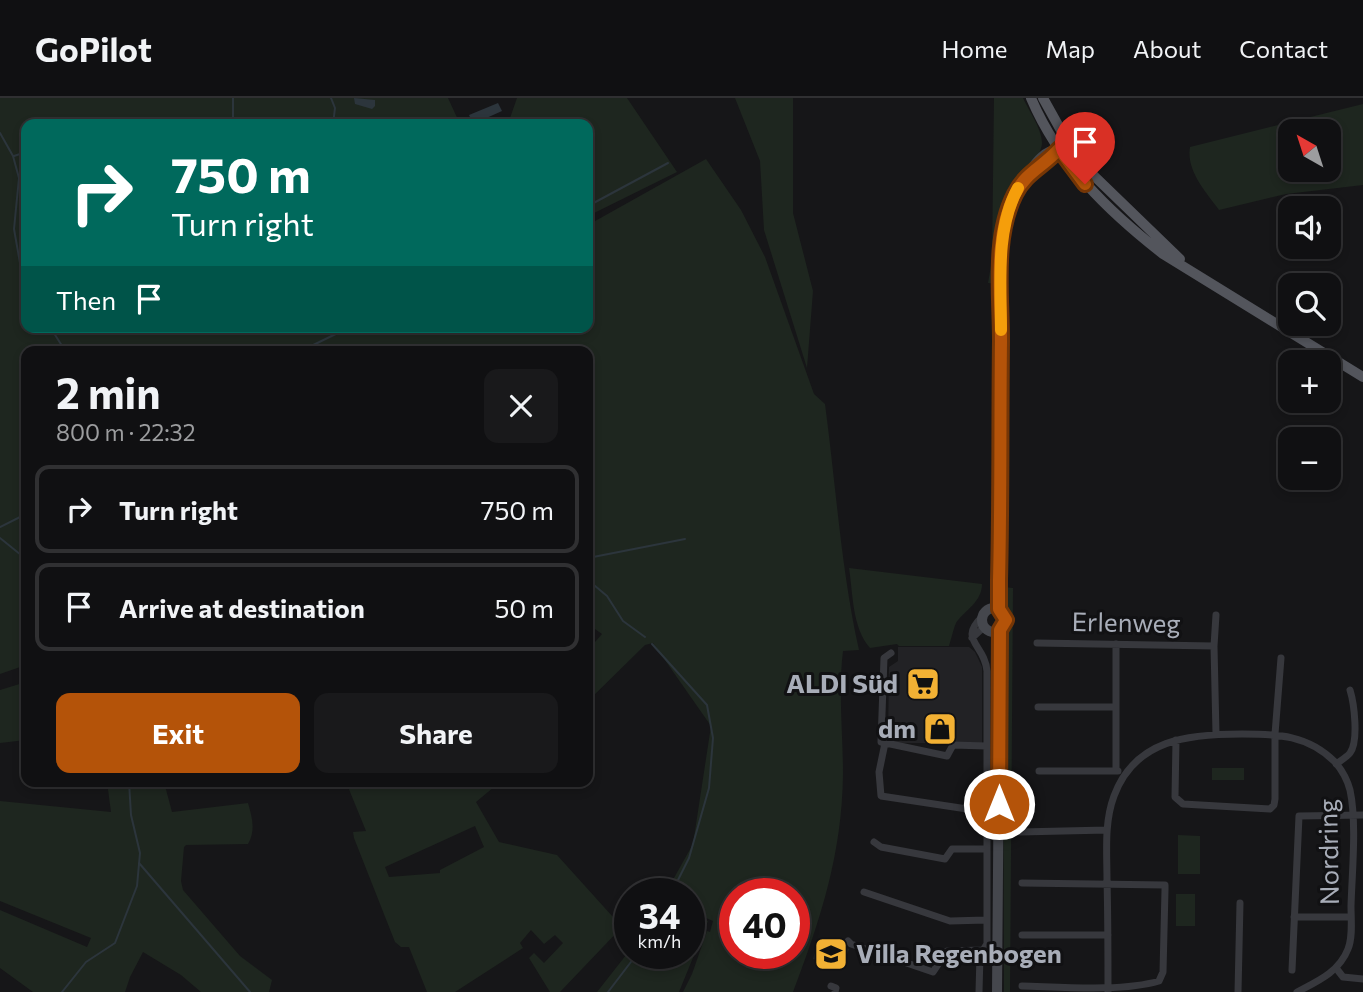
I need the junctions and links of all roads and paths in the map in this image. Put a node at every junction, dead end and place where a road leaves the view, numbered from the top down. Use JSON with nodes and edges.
{"nodes":[{"id":1,"x":1031,"y":98,"type":"edge"},
{"id":2,"x":1043,"y":98,"type":"edge"},
{"id":3,"x":1045,"y":129,"type":"junction"},
{"id":4,"x":1063,"y":146,"type":"junction"},
{"id":5,"x":1042,"y":156,"type":"junction"},
{"id":6,"x":1028,"y":173,"type":"junction"},
{"id":7,"x":1363,"y":377,"type":"edge"},
{"id":8,"x":995,"y":609,"type":"junction"},
{"id":9,"x":1216,"y":615,"type":"dead end"},
{"id":10,"x":989,"y":626,"type":"junction"},
{"id":11,"x":1037,"y":643,"type":"dead end"},
{"id":12,"x":1116,"y":644,"type":"junction"},
{"id":13,"x":1214,"y":646,"type":"junction"},
{"id":14,"x":891,"y":653,"type":"dead end"},
{"id":15,"x":1281,"y":658,"type":"dead end"},
{"id":16,"x":1350,"y":690,"type":"dead end"},
{"id":17,"x":1116,"y":706,"type":"junction"},
{"id":18,"x":1038,"y":707,"type":"dead end"},
{"id":19,"x":1216,"y":734,"type":"junction"},
{"id":20,"x":1275,"y":734,"type":"junction"},
{"id":21,"x":1176,"y":740,"type":"junction"},
{"id":22,"x":885,"y":743,"type":"junction"},
{"id":23,"x":986,"y":746,"type":"junction"},
{"id":24,"x":1336,"y":764,"type":"junction"},
{"id":25,"x":1116,"y":770,"type":"junction"},
{"id":26,"x":1038,"y":771,"type":"dead end"},
{"id":27,"x":1123,"y":777,"type":"junction"},
{"id":28,"x":986,"y":812,"type":"junction"},
{"id":29,"x":1352,"y":815,"type":"junction"},
{"id":30,"x":1363,"y":815,"type":"edge"},
{"id":31,"x":1107,"y":830,"type":"junction"},
{"id":32,"x":1020,"y":832,"type":"dead end"},
{"id":33,"x":874,"y":842,"type":"dead end"},
{"id":34,"x":986,"y":849,"type":"junction"},
{"id":35,"x":1352,"y":869,"type":"junction"},
{"id":36,"x":1363,"y":869,"type":"edge"},
{"id":37,"x":1022,"y":883,"type":"dead end"},
{"id":38,"x":1107,"y":885,"type":"junction"},
{"id":39,"x":864,"y":892,"type":"dead end"},
{"id":40,"x":1240,"y":903,"type":"dead end"},
{"id":41,"x":1294,"y":917,"type":"junction"},
{"id":42,"x":1351,"y":917,"type":"junction"},
{"id":43,"x":986,"y":920,"type":"junction"},
{"id":44,"x":1022,"y":935,"type":"dead end"},
{"id":45,"x":1108,"y":935,"type":"junction"},
{"id":46,"x":848,"y":941,"type":"dead end"},
{"id":47,"x":983,"y":950,"type":"junction"},
{"id":48,"x":1336,"y":968,"type":"junction"},
{"id":49,"x":1292,"y":970,"type":"dead end"},
{"id":50,"x":1363,"y":979,"type":"edge"},
{"id":51,"x":1021,"y":986,"type":"dead end"},
{"id":52,"x":1108,"y":990,"type":"edge"},
{"id":53,"x":979,"y":992,"type":"edge"},
{"id":54,"x":998,"y":992,"type":"edge"},
{"id":55,"x":1238,"y":992,"type":"edge"},
{"id":56,"x":1297,"y":992,"type":"edge"}],
"edges":[{"from":1,"to":3,"type":"main road"},
{"from":2,"to":4,"type":"main road"},
{"from":3,"to":4,"type":"main road"},
{"from":3,"to":5,"type":"street"},
{"from":4,"to":5,"type":"street"},
{"from":4,"to":6,"type":"street"},
{"from":4,"to":7,"type":"main road"},
{"from":5,"to":6,"type":"street"},
{"from":6,"to":8,"type":"street"},
{"from":8,"to":10,"type":"street"},
{"from":8,"to":10,"type":"street"},
{"from":9,"to":13,"type":"street"},
{"from":10,"to":23,"type":"street"},
{"from":10,"to":54,"type":"street"},
{"from":11,"to":12,"type":"street","name":"Erlenweg"},
{"from":12,"to":13,"type":"street","name":"Erlenweg"},
{"from":12,"to":17,"type":"street"},
{"from":13,"to":19,"type":"street"},
{"from":14,"to":22,"type":"street"},
{"from":15,"to":20,"type":"street"},
{"from":16,"to":24,"type":"street"},
{"from":17,"to":18,"type":"street"},
{"from":17,"to":25,"type":"street"},
{"from":19,"to":20,"type":"street","name":"Nordring"},
{"from":19,"to":21,"type":"street","name":"Nordring"},
{"from":20,"to":21,"type":"street"},
{"from":20,"to":24,"type":"street","name":"Nordring"},
{"from":21,"to":27,"type":"street","name":"Nordring"},
{"from":22,"to":23,"type":"street"},
{"from":22,"to":28,"type":"street"},
{"from":23,"to":28,"type":"street"},
{"from":24,"to":29,"type":"street","name":"Nordring"},
{"from":25,"to":26,"type":"street"},
{"from":25,"to":27,"type":"street"},
{"from":27,"to":31,"type":"street","name":"Nordring"},
{"from":28,"to":34,"type":"street"},
{"from":29,"to":30,"type":"street"},
{"from":29,"to":35,"type":"street","name":"Nordring"},
{"from":29,"to":41,"type":"street"},
{"from":31,"to":32,"type":"street"},
{"from":31,"to":38,"type":"street","name":"Nordring"},
{"from":33,"to":34,"type":"street"},
{"from":34,"to":43,"type":"street"},
{"from":35,"to":36,"type":"street"},
{"from":35,"to":42,"type":"street","name":"Nordring"},
{"from":37,"to":38,"type":"street"},
{"from":38,"to":45,"type":"street","name":"Nordring"},
{"from":38,"to":52,"type":"street"},
{"from":39,"to":43,"type":"street"},
{"from":40,"to":55,"type":"street"},
{"from":41,"to":42,"type":"street"},
{"from":41,"to":49,"type":"street"},
{"from":42,"to":48,"type":"street","name":"Nordring"},
{"from":43,"to":47,"type":"street"},
{"from":44,"to":45,"type":"street"},
{"from":45,"to":52,"type":"street","name":"Nordring"},
{"from":46,"to":47,"type":"street"},
{"from":47,"to":53,"type":"street"},
{"from":48,"to":50,"type":"street"},
{"from":48,"to":56,"type":"street"},
{"from":51,"to":52,"type":"street"}]}
